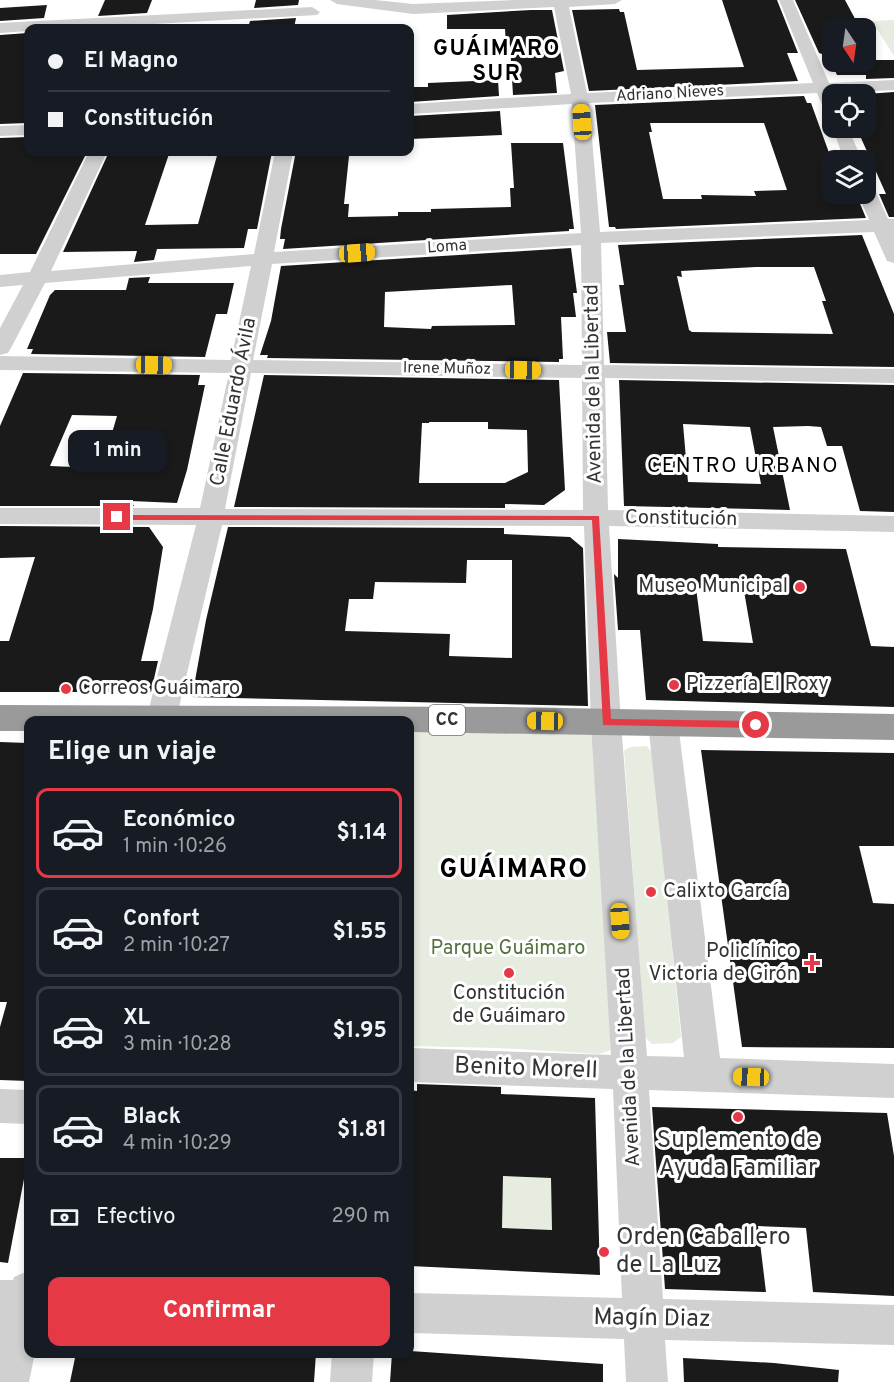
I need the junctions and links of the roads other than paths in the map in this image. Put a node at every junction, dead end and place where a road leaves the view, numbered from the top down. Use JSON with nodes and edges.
{"nodes":[{"id":1,"x":158,"y":0,"type":"edge"},
{"id":2,"x":337,"y":0,"type":"edge"},
{"id":3,"x":615,"y":0,"type":"edge"},
{"id":4,"x":786,"y":0,"type":"edge"},
{"id":5,"x":559,"y":2,"type":"edge"},
{"id":6,"x":314,"y":6,"type":"edge"},
{"id":7,"x":152,"y":24,"type":"edge"},
{"id":8,"x":310,"y":24,"type":"edge"},
{"id":9,"x":24,"y":27,"type":"edge"},
{"id":10,"x":0,"y":28,"type":"edge"},
{"id":11,"x":822,"y":85,"type":"edge"},
{"id":12,"x":894,"y":85,"type":"edge"},
{"id":13,"x":876,"y":86,"type":"edge"},
{"id":14,"x":822,"y":87,"type":"edge"},
{"id":15,"x":580,"y":98,"type":"junction"},
{"id":16,"x":414,"y":109,"type":"edge"},
{"id":17,"x":24,"y":130,"type":"edge"},
{"id":18,"x":0,"y":131,"type":"edge"},
{"id":19,"x":96,"y":156,"type":"edge"},
{"id":20,"x":283,"y":156,"type":"edge"},
{"id":21,"x":874,"y":204,"type":"edge"},
{"id":22,"x":887,"y":226,"type":"edge"},
{"id":23,"x":591,"y":238,"type":"junction"},
{"id":24,"x":894,"y":257,"type":"edge"},
{"id":25,"x":263,"y":259,"type":"junction"},
{"id":26,"x":37,"y":279,"type":"junction"},
{"id":27,"x":0,"y":281,"type":"edge"},
{"id":28,"x":0,"y":348,"type":"edge"},
{"id":29,"x":0,"y":363,"type":"edge"},
{"id":30,"x":241,"y":366,"type":"junction"},
{"id":31,"x":593,"y":372,"type":"junction"},
{"id":32,"x":894,"y":376,"type":"edge"},
{"id":33,"x":0,"y":516,"type":"edge"},
{"id":34,"x":211,"y":518,"type":"junction"},
{"id":35,"x":596,"y":518,"type":"junction"},
{"id":36,"x":894,"y":524,"type":"edge"},
{"id":37,"x":162,"y":716,"type":"edge"},
{"id":38,"x":0,"y":718,"type":"edge"},
{"id":39,"x":24,"y":718,"type":"edge"},
{"id":40,"x":414,"y":720,"type":"edge"},
{"id":41,"x":606,"y":723,"type":"junction"},
{"id":42,"x":663,"y":723,"type":"junction"},
{"id":43,"x":894,"y":727,"type":"edge"},
{"id":44,"x":414,"y":1065,"type":"edge"},
{"id":45,"x":630,"y":1074,"type":"junction"},
{"id":46,"x":704,"y":1076,"type":"junction"},
{"id":47,"x":894,"y":1081,"type":"edge"},
{"id":48,"x":0,"y":1106,"type":"edge"},
{"id":49,"x":24,"y":1107,"type":"edge"},
{"id":50,"x":21,"y":1298,"type":"edge"},
{"id":51,"x":414,"y":1313,"type":"edge"},
{"id":52,"x":644,"y":1319,"type":"junction"},
{"id":53,"x":894,"y":1325,"type":"edge"},
{"id":54,"x":353,"y":1358,"type":"edge"},
{"id":55,"x":8,"y":1382,"type":"edge"},
{"id":56,"x":351,"y":1382,"type":"edge"},
{"id":57,"x":647,"y":1382,"type":"edge"}],
"edges":[{"from":1,"to":7,"type":"street"},
{"from":2,"to":5,"type":"street"},
{"from":3,"to":5,"type":"street"},
{"from":4,"to":11,"type":"street"},
{"from":5,"to":15,"type":"street","name":"Avenida de la Libertad"},
{"from":6,"to":7,"type":"street"},
{"from":6,"to":8,"type":"street"},
{"from":9,"to":10,"type":"street"},
{"from":12,"to":13,"type":"street","name":"Adriano Nieves"},
{"from":14,"to":15,"type":"street","name":"Adriano Nieves"},
{"from":15,"to":16,"type":"street","name":"Adriano Nieves"},
{"from":15,"to":23,"type":"street","name":"Avenida de la Libertad"},
{"from":17,"to":18,"type":"street"},
{"from":19,"to":26,"type":"street"},
{"from":20,"to":25,"type":"street","name":"Calle Eduardo Ávila"},
{"from":21,"to":22,"type":"street"},
{"from":22,"to":23,"type":"street","name":"Loma"},
{"from":22,"to":24,"type":"street"},
{"from":23,"to":25,"type":"street","name":"Loma"},
{"from":23,"to":31,"type":"street","name":"Avenida de la Libertad"},
{"from":25,"to":26,"type":"street","name":"Loma"},
{"from":25,"to":30,"type":"street","name":"Calle Eduardo Ávila"},
{"from":26,"to":27,"type":"street","name":"Loma"},
{"from":26,"to":28,"type":"street"},
{"from":29,"to":30,"type":"street","name":"Irene Muñoz"},
{"from":30,"to":31,"type":"street","name":"Irene Muñoz"},
{"from":30,"to":34,"type":"street","name":"Calle Eduardo Ávila"},
{"from":31,"to":32,"type":"street","name":"Irene Muñoz"},
{"from":31,"to":35,"type":"street","name":"Avenida de la Libertad"},
{"from":33,"to":34,"type":"street","name":"Constitución"},
{"from":34,"to":35,"type":"street","name":"Constitución"},
{"from":34,"to":37,"type":"street","name":"Calle Eduardo Ávila"},
{"from":35,"to":36,"type":"street","name":"Constitución"},
{"from":35,"to":41,"type":"street","name":"Avenida de la Libertad"},
{"from":38,"to":39,"type":"highway","number":"CC"},
{"from":40,"to":41,"type":"highway","number":"CC"},
{"from":41,"to":42,"type":"highway","number":"CC"},
{"from":41,"to":45,"type":"street","name":"Avenida de la Libertad"},
{"from":42,"to":43,"type":"highway","number":"CC"},
{"from":42,"to":46,"type":"street"},
{"from":44,"to":45,"type":"street","name":"Benito Morell"},
{"from":45,"to":46,"type":"street","name":"Benito Morell"},
{"from":45,"to":52,"type":"street","name":"Avenida de la Libertad"},
{"from":46,"to":47,"type":"street","name":"Benito Morell"},
{"from":48,"to":49,"type":"street"},
{"from":50,"to":55,"type":"street"},
{"from":51,"to":52,"type":"street","name":"Magín Diaz"},
{"from":52,"to":53,"type":"street","name":"Magín Diaz"},
{"from":52,"to":57,"type":"street","name":"Avenida de la Libertad"},
{"from":54,"to":56,"type":"street"}]}
